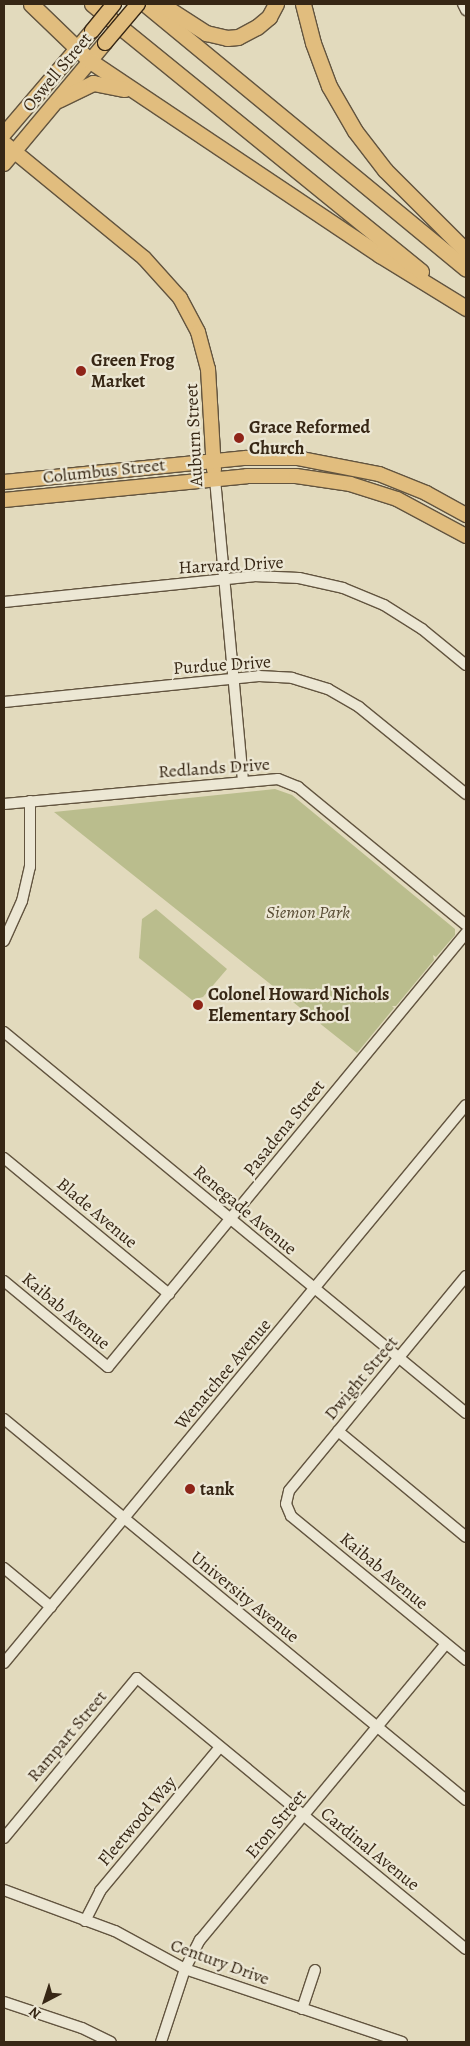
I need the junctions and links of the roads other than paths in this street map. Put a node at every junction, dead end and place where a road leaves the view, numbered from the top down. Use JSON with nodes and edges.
{"nodes":[{"id":1,"x":31,"y":4,"type":"edge"},
{"id":2,"x":92,"y":4,"type":"edge"},
{"id":3,"x":114,"y":4,"type":"edge"},
{"id":4,"x":138,"y":4,"type":"edge"},
{"id":5,"x":145,"y":4,"type":"edge"},
{"id":6,"x":161,"y":4,"type":"edge"},
{"id":7,"x":276,"y":4,"type":"edge"},
{"id":8,"x":304,"y":4,"type":"edge"},
{"id":9,"x":463,"y":4,"type":"edge"},
{"id":10,"x":466,"y":10,"type":"edge"},
{"id":11,"x":76,"y":49,"type":"junction"},
{"id":12,"x":90,"y":61,"type":"junction"},
{"id":13,"x":140,"y":95,"type":"junction"},
{"id":14,"x":58,"y":100,"type":"junction"},
{"id":15,"x":4,"y":134,"type":"edge"},
{"id":16,"x":9,"y":147,"type":"edge"},
{"id":17,"x":4,"y":164,"type":"edge"},
{"id":18,"x":466,"y":251,"type":"edge"},
{"id":19,"x":466,"y":270,"type":"edge"},
{"id":20,"x":466,"y":308,"type":"edge"},
{"id":21,"x":214,"y":461,"type":"junction"},
{"id":22,"x":215,"y":478,"type":"junction"},
{"id":23,"x":4,"y":482,"type":"edge"},
{"id":24,"x":4,"y":500,"type":"edge"},
{"id":25,"x":466,"y":515,"type":"edge"},
{"id":26,"x":466,"y":536,"type":"edge"},
{"id":27,"x":222,"y":579,"type":"junction"},
{"id":28,"x":4,"y":602,"type":"edge"},
{"id":29,"x":466,"y":665,"type":"edge"},
{"id":30,"x":232,"y":679,"type":"junction"},
{"id":31,"x":4,"y":702,"type":"edge"},
{"id":32,"x":242,"y":780,"type":"junction"},
{"id":33,"x":466,"y":794,"type":"edge"},
{"id":34,"x":30,"y":802,"type":"junction"},
{"id":35,"x":4,"y":804,"type":"edge"},
{"id":36,"x":466,"y":925,"type":"edge"},
{"id":37,"x":7,"y":926,"type":"edge"},
{"id":38,"x":466,"y":933,"type":"edge"},
{"id":39,"x":4,"y":941,"type":"edge"},
{"id":40,"x":4,"y":1032,"type":"edge"},
{"id":41,"x":466,"y":1105,"type":"edge"},
{"id":42,"x":4,"y":1158,"type":"edge"},
{"id":43,"x":231,"y":1219,"type":"junction"},
{"id":44,"x":4,"y":1281,"type":"edge"},
{"id":45,"x":464,"y":1283,"type":"edge"},
{"id":46,"x":315,"y":1288,"type":"junction"},
{"id":47,"x":169,"y":1294,"type":"junction"},
{"id":48,"x":399,"y":1357,"type":"junction"},
{"id":49,"x":108,"y":1367,"type":"joint"},
{"id":50,"x":466,"y":1413,"type":"edge"},
{"id":51,"x":4,"y":1419,"type":"edge"},
{"id":52,"x":338,"y":1431,"type":"junction"},
{"id":53,"x":286,"y":1504,"type":"joint"},
{"id":54,"x":124,"y":1518,"type":"junction"},
{"id":55,"x":466,"y":1537,"type":"edge"},
{"id":56,"x":4,"y":1568,"type":"edge"},
{"id":57,"x":51,"y":1607,"type":"junction"},
{"id":58,"x":446,"y":1644,"type":"junction"},
{"id":59,"x":466,"y":1660,"type":"edge"},
{"id":60,"x":4,"y":1664,"type":"edge"},
{"id":61,"x":137,"y":1678,"type":"joint"},
{"id":62,"x":378,"y":1727,"type":"junction"},
{"id":63,"x":220,"y":1747,"type":"junction"},
{"id":64,"x":466,"y":1800,"type":"edge"},
{"id":65,"x":304,"y":1815,"type":"junction"},
{"id":66,"x":4,"y":1838,"type":"edge"},
{"id":67,"x":4,"y":1890,"type":"edge"},
{"id":68,"x":86,"y":1920,"type":"junction"},
{"id":69,"x":466,"y":1949,"type":"edge"},
{"id":70,"x":185,"y":1970,"type":"junction"},
{"id":71,"x":315,"y":1970,"type":"dead end"},
{"id":72,"x":4,"y":2002,"type":"edge"},
{"id":73,"x":302,"y":2009,"type":"junction"},
{"id":74,"x":111,"y":2042,"type":"edge"},
{"id":75,"x":161,"y":2042,"type":"edge"},
{"id":76,"x":402,"y":2042,"type":"edge"}],
"edges":[{"from":1,"to":11,"type":"highway"},
{"from":2,"to":20,"type":"highway"},
{"from":3,"to":11,"type":"main road","name":"Oswell Street","bridge":true},
{"from":4,"to":12,"type":"main road","name":"Oswell Street","bridge":true},
{"from":5,"to":19,"type":"highway"},
{"from":6,"to":7,"type":"highway"},
{"from":8,"to":18,"type":"highway"},
{"from":9,"to":10,"type":"street"},
{"from":11,"to":12,"type":"highway"},
{"from":11,"to":15,"type":"main road","name":"Oswell Street"},
{"from":12,"to":13,"type":"highway"},
{"from":12,"to":14,"type":"main road","name":"Oswell Street"},
{"from":13,"to":14,"type":"highway"},
{"from":13,"to":20,"type":"highway"},
{"from":14,"to":16,"type":"main road","name":"Oswell Street"},
{"from":16,"to":17,"type":"main road","name":"Oswell Street"},
{"from":16,"to":21,"type":"main road","name":"Auburn Street"},
{"from":21,"to":22,"type":"main road","name":"Auburn Street"},
{"from":21,"to":23,"type":"main road","name":"Columbus Street"},
{"from":21,"to":25,"type":"main road","name":"Columbus Street"},
{"from":22,"to":24,"type":"main road","name":"Columbus Street"},
{"from":22,"to":26,"type":"main road","name":"Columbus Street"},
{"from":22,"to":27,"type":"street","name":"Auburn Street"},
{"from":27,"to":28,"type":"street","name":"Harvard Drive"},
{"from":27,"to":29,"type":"street","name":"Harvard Drive"},
{"from":27,"to":30,"type":"street","name":"Auburn Street"},
{"from":30,"to":31,"type":"street","name":"Purdue Drive"},
{"from":30,"to":32,"type":"street","name":"Auburn Street"},
{"from":30,"to":33,"type":"street","name":"Purdue Drive"},
{"from":32,"to":34,"type":"street","name":"Redlands Drive"},
{"from":32,"to":36,"type":"street","name":"Redlands Drive"},
{"from":34,"to":35,"type":"street","name":"Redlands Drive"},
{"from":34,"to":37,"type":"street"},
{"from":37,"to":39,"type":"street"},
{"from":38,"to":43,"type":"street","name":"Pasadena Street"},
{"from":40,"to":43,"type":"street","name":"Renegade Avenue"},
{"from":41,"to":46,"type":"street","name":"Wenatchee Avenue"},
{"from":42,"to":47,"type":"street","name":"Blade Avenue"},
{"from":43,"to":46,"type":"street","name":"Renegade Avenue"},
{"from":43,"to":47,"type":"street","name":"Pasadena Street"},
{"from":44,"to":49,"type":"street","name":"Kaibab Avenue"},
{"from":45,"to":48,"type":"street","name":"Dwight Street"},
{"from":46,"to":48,"type":"street","name":"Renegade Avenue"},
{"from":46,"to":54,"type":"street","name":"Wenatchee Avenue"},
{"from":47,"to":49,"type":"street","name":"Pasadena Street"},
{"from":48,"to":50,"type":"street","name":"Renegade Avenue"},
{"from":48,"to":52,"type":"street","name":"Dwight Street"},
{"from":51,"to":54,"type":"street","name":"University Avenue"},
{"from":52,"to":53,"type":"street","name":"Dwight Street"},
{"from":52,"to":55,"type":"street"},
{"from":53,"to":58,"type":"street","name":"Kaibab Avenue"},
{"from":54,"to":57,"type":"street","name":"Wenatchee Avenue"},
{"from":54,"to":62,"type":"street","name":"University Avenue"},
{"from":56,"to":57,"type":"street"},
{"from":57,"to":60,"type":"street","name":"Wenatchee Avenue"},
{"from":58,"to":59,"type":"street","name":"Kaibab Avenue"},
{"from":58,"to":62,"type":"street","name":"Eton Street"},
{"from":61,"to":63,"type":"street","name":"Cardinal Avenue"},
{"from":61,"to":66,"type":"street","name":"Rampart Street"},
{"from":62,"to":64,"type":"street","name":"University Avenue"},
{"from":62,"to":65,"type":"street","name":"Eton Street"},
{"from":63,"to":65,"type":"street","name":"Cardinal Avenue"},
{"from":63,"to":68,"type":"street","name":"Fleetwood Way"},
{"from":65,"to":69,"type":"street","name":"Cardinal Avenue"},
{"from":65,"to":70,"type":"street","name":"Eton Street"},
{"from":67,"to":68,"type":"street","name":"Century Drive"},
{"from":68,"to":70,"type":"street","name":"Century Drive"},
{"from":70,"to":73,"type":"street","name":"Century Drive"},
{"from":70,"to":75,"type":"street","name":"Eton Street"},
{"from":71,"to":73,"type":"street"},
{"from":72,"to":74,"type":"street"},
{"from":73,"to":76,"type":"street","name":"Century Drive"}]}
